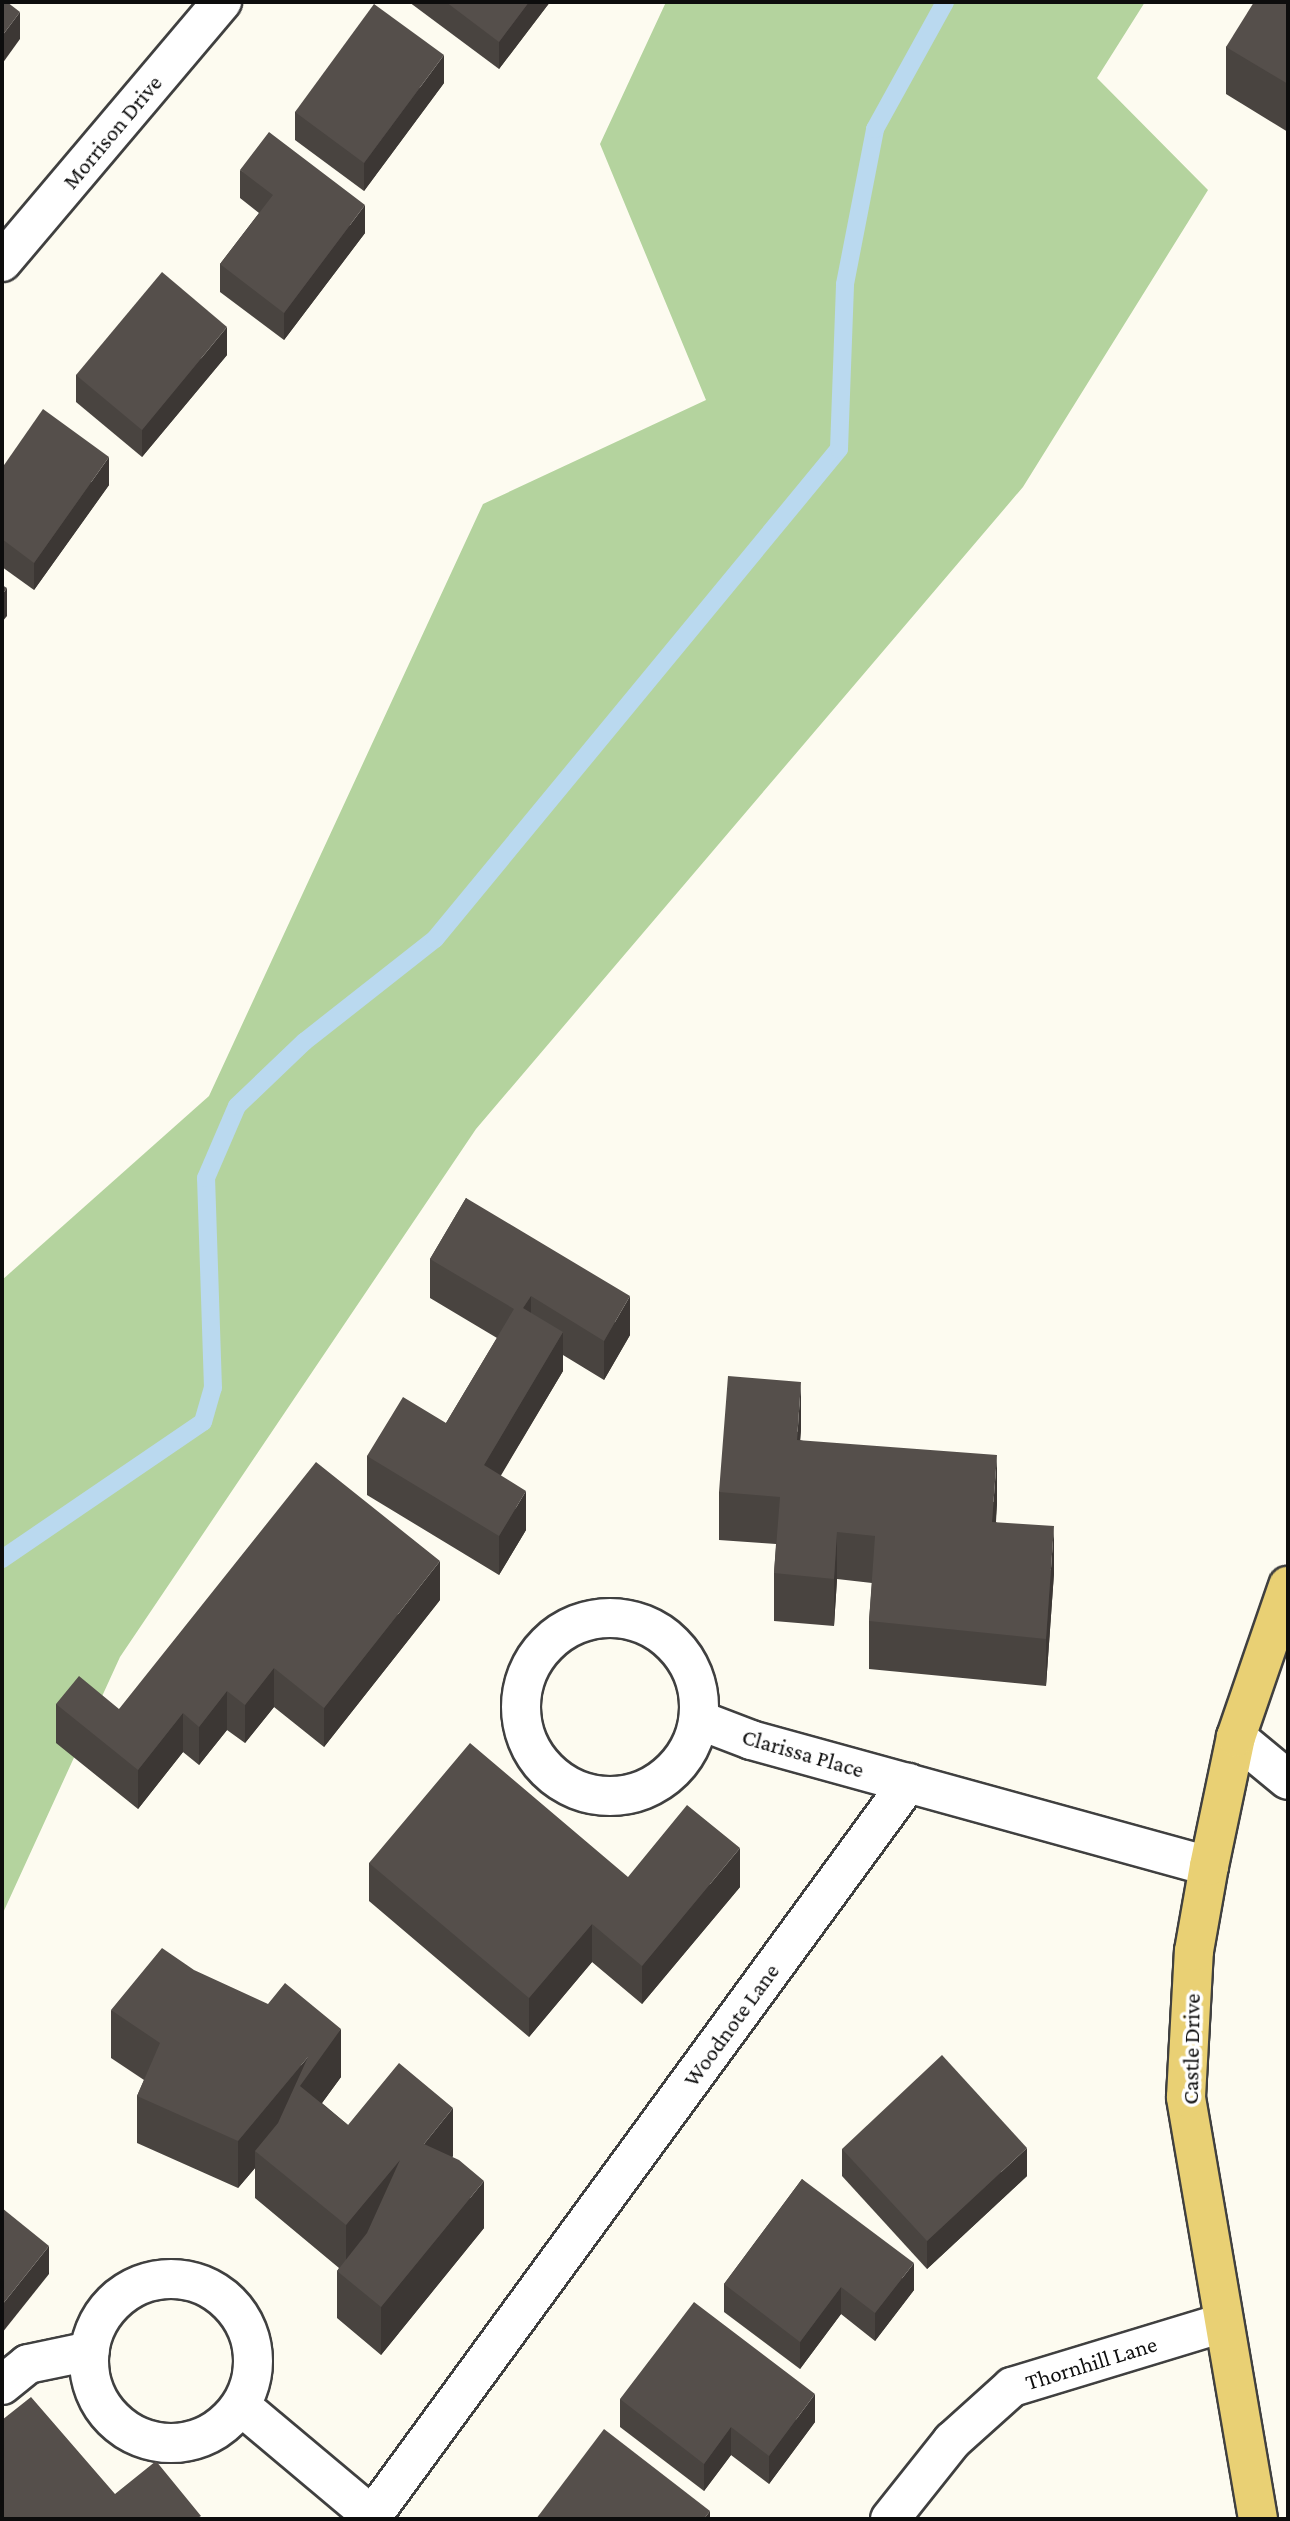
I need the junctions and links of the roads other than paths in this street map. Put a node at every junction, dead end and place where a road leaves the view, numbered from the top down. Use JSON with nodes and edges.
{"nodes":[{"id":1,"x":222,"y":2,"type":"edge"},
{"id":2,"x":2,"y":262,"type":"edge"},
{"id":3,"x":1288,"y":1586,"type":"edge"},
{"id":4,"x":699,"y":1720,"type":"junction"},
{"id":5,"x":1236,"y":1737,"type":"junction"},
{"id":6,"x":1288,"y":1780,"type":"edge"},
{"id":7,"x":908,"y":1783,"type":"junction"},
{"id":8,"x":1209,"y":1866,"type":"junction"},
{"id":9,"x":1223,"y":2323,"type":"junction"},
{"id":10,"x":90,"y":2351,"type":"junction"},
{"id":11,"x":2,"y":2385,"type":"edge"},
{"id":12,"x":241,"y":2406,"type":"junction"},
{"id":13,"x":371,"y":2518,"type":"edge"},
{"id":14,"x":890,"y":2519,"type":"edge"},
{"id":15,"x":1258,"y":2519,"type":"edge"}],
"edges":[{"from":1,"to":2,"type":"street","name":"Morrison Drive"},
{"from":3,"to":5,"type":"main road","name":"Castle Drive"},
{"from":4,"to":4,"type":"street"},
{"from":4,"to":7,"type":"street","name":"Clarissa Place"},
{"from":5,"to":6,"type":"street"},
{"from":5,"to":8,"type":"main road","name":"Castle Drive"},
{"from":7,"to":8,"type":"street"},
{"from":7,"to":13,"type":"street","name":"Woodnote Lane"},
{"from":8,"to":9,"type":"main road","name":"Castle Drive"},
{"from":9,"to":14,"type":"street","name":"Thornhill Lane"},
{"from":9,"to":15,"type":"main road","name":"Castle Drive"},
{"from":10,"to":11,"type":"street"},
{"from":10,"to":12,"type":"street"},
{"from":10,"to":12,"type":"street"},
{"from":12,"to":13,"type":"street"}]}
